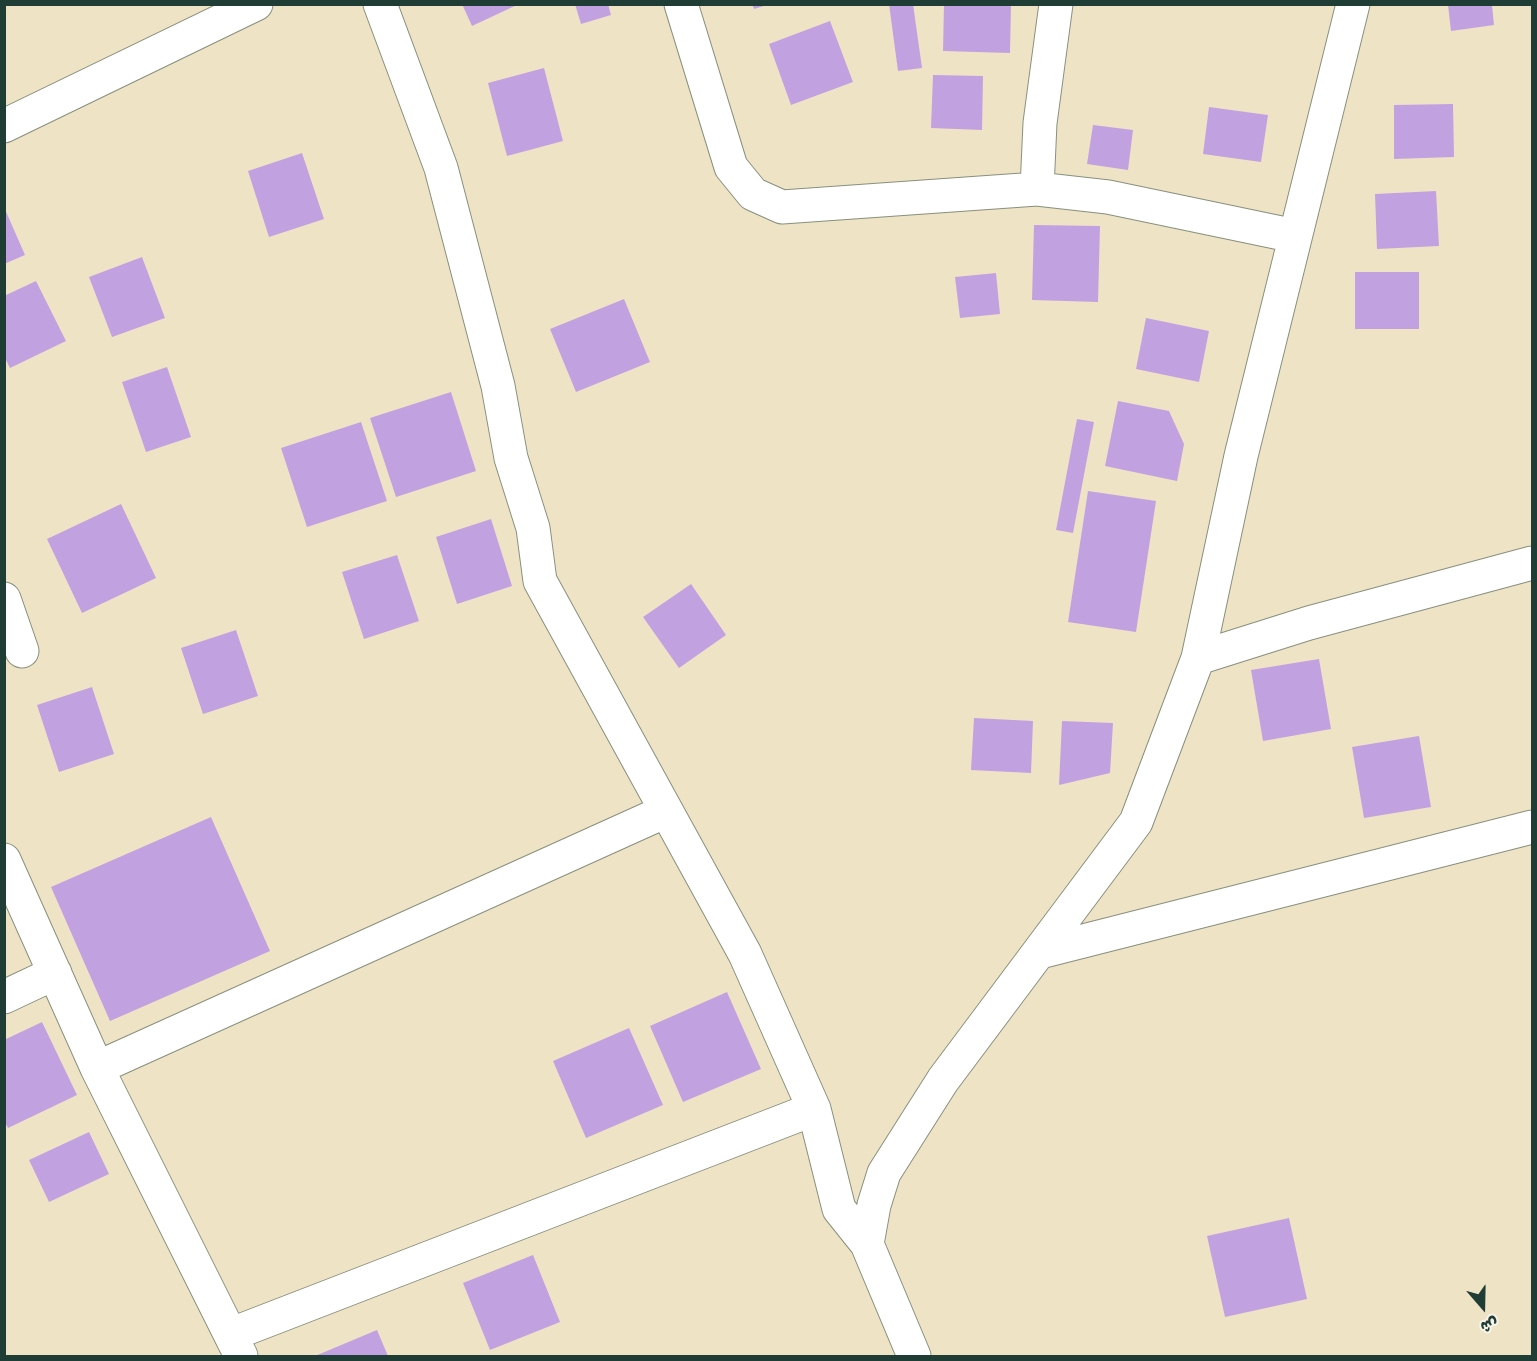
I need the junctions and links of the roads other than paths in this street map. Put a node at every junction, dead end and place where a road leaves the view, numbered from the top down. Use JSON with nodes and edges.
{"nodes":[{"id":1,"x":256,"y":4,"type":"edge"},
{"id":2,"x":380,"y":4,"type":"edge"},
{"id":3,"x":681,"y":4,"type":"edge"},
{"id":4,"x":1056,"y":4,"type":"edge"},
{"id":5,"x":1353,"y":4,"type":"edge"},
{"id":6,"x":4,"y":126,"type":"edge"},
{"id":7,"x":1036,"y":189,"type":"junction"},
{"id":8,"x":1295,"y":236,"type":"junction"},
{"id":9,"x":1533,"y":562,"type":"edge"},
{"id":10,"x":4,"y":598,"type":"edge"},
{"id":11,"x":22,"y":651,"type":"dead end"},
{"id":12,"x":1198,"y":658,"type":"junction"},
{"id":13,"x":666,"y":811,"type":"junction"},
{"id":14,"x":1533,"y":827,"type":"edge"},
{"id":15,"x":4,"y":860,"type":"edge"},
{"id":16,"x":1040,"y":952,"type":"junction"},
{"id":17,"x":55,"y":973,"type":"junction"},
{"id":18,"x":4,"y":997,"type":"edge"},
{"id":19,"x":97,"y":1068,"type":"junction"},
{"id":20,"x":814,"y":1109,"type":"junction"},
{"id":21,"x":867,"y":1244,"type":"junction"},
{"id":22,"x":236,"y":1345,"type":"edge"},
{"id":23,"x":914,"y":1356,"type":"edge"}],
"edges":[{"from":1,"to":6,"type":"street"},
{"from":2,"to":13,"type":"street"},
{"from":3,"to":7,"type":"street"},
{"from":4,"to":7,"type":"street"},
{"from":5,"to":8,"type":"street"},
{"from":7,"to":8,"type":"street"},
{"from":8,"to":12,"type":"street"},
{"from":9,"to":12,"type":"street"},
{"from":10,"to":11,"type":"street"},
{"from":12,"to":16,"type":"street"},
{"from":13,"to":19,"type":"street"},
{"from":13,"to":20,"type":"street"},
{"from":14,"to":16,"type":"street"},
{"from":15,"to":17,"type":"street"},
{"from":16,"to":21,"type":"street"},
{"from":17,"to":18,"type":"street"},
{"from":17,"to":19,"type":"street"},
{"from":19,"to":22,"type":"street"},
{"from":20,"to":21,"type":"street"},
{"from":20,"to":22,"type":"street"},
{"from":21,"to":23,"type":"street"}]}
